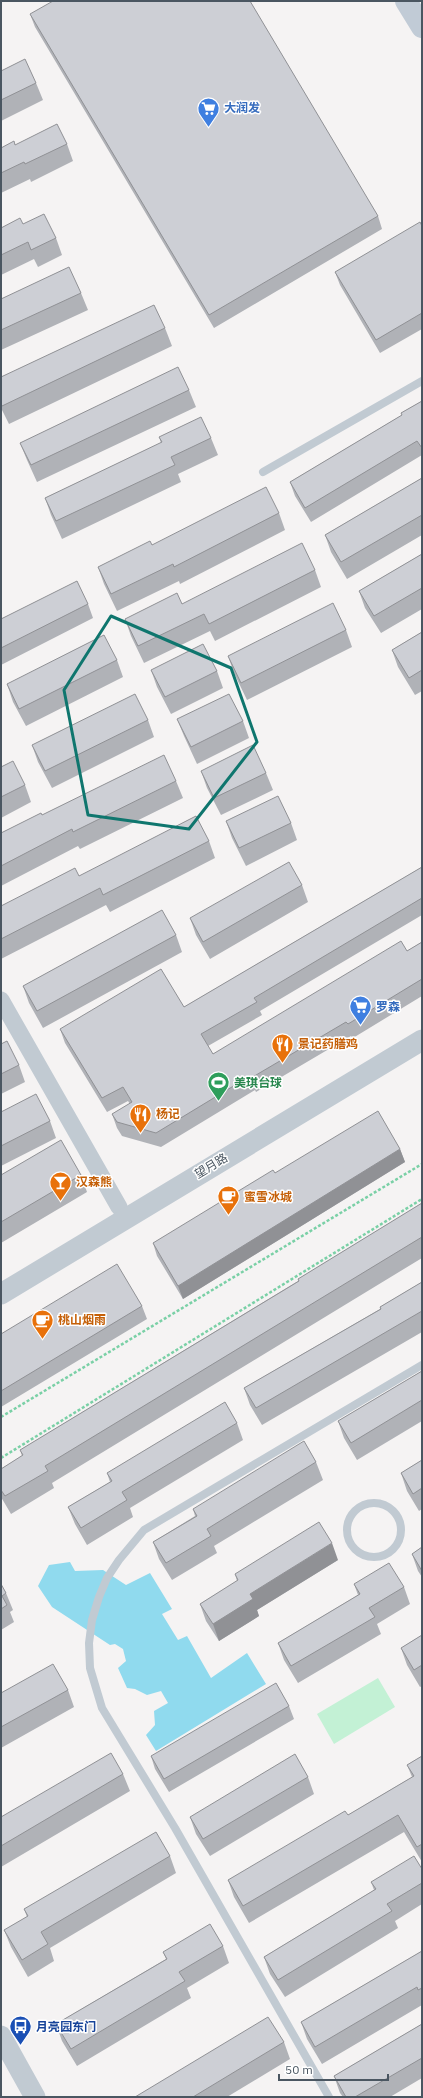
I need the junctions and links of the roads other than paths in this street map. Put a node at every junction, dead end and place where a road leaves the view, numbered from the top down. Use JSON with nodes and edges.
{"nodes":[{"id":1,"x":406,"y":1,"type":"edge"},
{"id":2,"x":422,"y":27,"type":"edge"},
{"id":3,"x":422,"y":381,"type":"edge"},
{"id":4,"x":263,"y":472,"type":"dead end"},
{"id":5,"x":1,"y":1000,"type":"edge"},
{"id":6,"x":422,"y":1025,"type":"edge"},
{"id":7,"x":422,"y":1040,"type":"edge"},
{"id":8,"x":119,"y":1207,"type":"junction"},
{"id":9,"x":1,"y":1277,"type":"edge"},
{"id":10,"x":1,"y":1294,"type":"edge"},
{"id":11,"x":422,"y":1365,"type":"edge"},
{"id":12,"x":399,"y":1541,"type":"joint"},
{"id":13,"x":1,"y":2036,"type":"edge"},
{"id":14,"x":1,"y":2062,"type":"edge"},
{"id":15,"x":20,"y":2097,"type":"edge"},
{"id":16,"x":35,"y":2097,"type":"edge"},
{"id":17,"x":329,"y":2097,"type":"edge"}],
"edges":[{"from":1,"to":2,"type":"main road"},
{"from":3,"to":4,"type":"lane"},
{"from":5,"to":8,"type":"street"},
{"from":6,"to":8,"type":"street","name":"望月路"},
{"from":7,"to":10,"type":"street","name":"望月路"},
{"from":8,"to":9,"type":"street","name":"望月路"},
{"from":11,"to":17,"type":"lane"},
{"from":12,"to":12,"type":"lane"},
{"from":13,"to":16,"type":"street"},
{"from":14,"to":15,"type":"street"}]}
